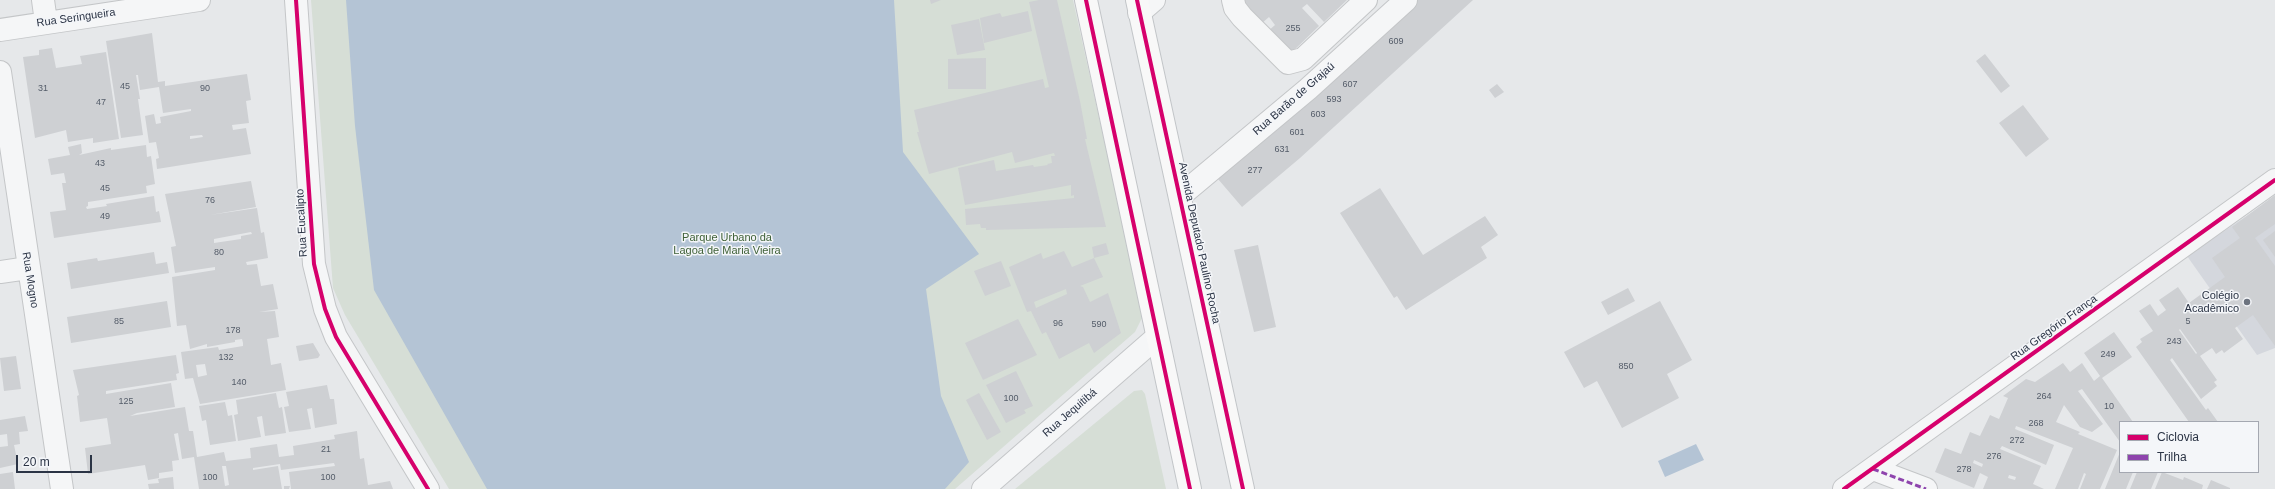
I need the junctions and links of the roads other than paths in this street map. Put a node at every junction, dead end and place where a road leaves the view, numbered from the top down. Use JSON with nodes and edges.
{"nodes":[{"id":1,"x":43,"y":0,"type":"edge"},
{"id":2,"x":199,"y":0,"type":"edge"},
{"id":3,"x":296,"y":0,"type":"edge"},
{"id":4,"x":1086,"y":0,"type":"edge"},
{"id":5,"x":1233,"y":0,"type":"edge"},
{"id":6,"x":1366,"y":0,"type":"edge"},
{"id":7,"x":1406,"y":0,"type":"edge"},
{"id":8,"x":1143,"y":4,"type":"edge"},
{"id":9,"x":46,"y":22,"type":"junction"},
{"id":10,"x":0,"y":30,"type":"edge"},
{"id":11,"x":0,"y":72,"type":"edge"},
{"id":12,"x":2275,"y":180,"type":"edge"},
{"id":13,"x":1180,"y":196,"type":"junction"},
{"id":14,"x":28,"y":268,"type":"junction"},
{"id":15,"x":0,"y":272,"type":"edge"},
{"id":16,"x":1157,"y":337,"type":"junction"},
{"id":17,"x":1873,"y":468,"type":"junction"},
{"id":18,"x":62,"y":489,"type":"edge"},
{"id":19,"x":428,"y":489,"type":"edge"},
{"id":20,"x":983,"y":489,"type":"edge"},
{"id":21,"x":1190,"y":489,"type":"edge"},
{"id":22,"x":1243,"y":489,"type":"edge"},
{"id":23,"x":1844,"y":489,"type":"edge"},
{"id":24,"x":1926,"y":489,"type":"edge"}],
"edges":[{"from":1,"to":9,"type":"street"},
{"from":2,"to":9,"type":"street","name":"Rua Seringueira"},
{"from":3,"to":19,"type":"street","name":"Rua Eucalipto"},
{"from":4,"to":16,"type":"main road"},
{"from":5,"to":6,"type":"street"},
{"from":7,"to":13,"type":"street","name":"Rua Barão de Grajaú"},
{"from":8,"to":13,"type":"main road","name":"Avenida Deputado Paulino Rocha"},
{"from":9,"to":10,"type":"street","name":"Rua Seringueira"},
{"from":11,"to":14,"type":"street","name":"Rua Mogno"},
{"from":12,"to":17,"type":"street","name":"Rua Gregório França"},
{"from":13,"to":22,"type":"main road","name":"Avenida Deputado Paulino Rocha"},
{"from":14,"to":15,"type":"street"},
{"from":14,"to":18,"type":"street","name":"Rua Mogno"},
{"from":16,"to":20,"type":"street","name":"Rua Jequitibá"},
{"from":16,"to":21,"type":"main road"},
{"from":17,"to":23,"type":"street","name":"Rua Gregório França"},
{"from":17,"to":24,"type":"street"}]}
